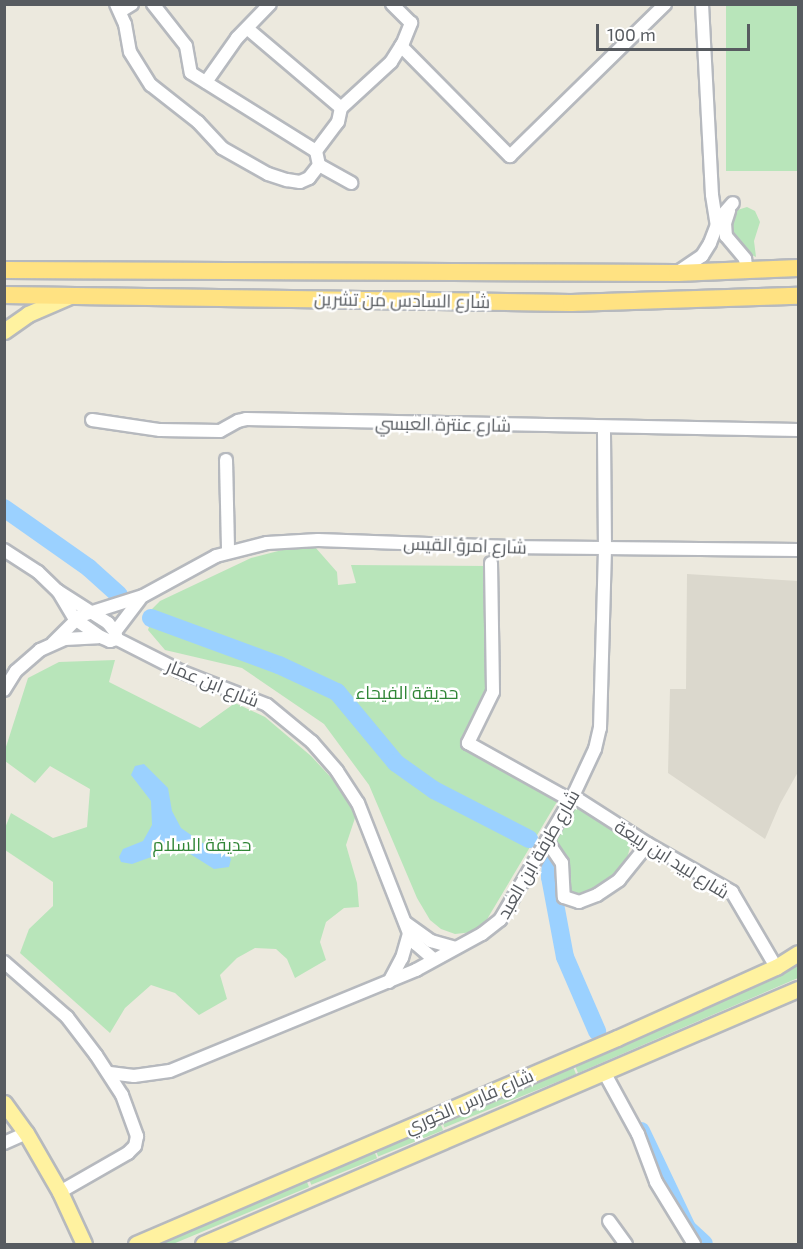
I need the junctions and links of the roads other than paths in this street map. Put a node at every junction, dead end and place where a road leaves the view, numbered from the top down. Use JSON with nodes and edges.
{"nodes":[{"id":1,"x":153,"y":4,"type":"edge"},
{"id":2,"x":270,"y":4,"type":"edge"},
{"id":3,"x":392,"y":4,"type":"edge"},
{"id":4,"x":665,"y":4,"type":"edge"},
{"id":5,"x":702,"y":4,"type":"edge"},
{"id":6,"x":123,"y":7,"type":"edge"},
{"id":7,"x":248,"y":28,"type":"junction"},
{"id":8,"x":401,"y":46,"type":"junction"},
{"id":9,"x":206,"y":82,"type":"junction"},
{"id":10,"x":341,"y":108,"type":"junction"},
{"id":11,"x":316,"y":151,"type":"junction"},
{"id":12,"x":319,"y":165,"type":"junction"},
{"id":13,"x":351,"y":183,"type":"dead end"},
{"id":14,"x":717,"y":225,"type":"junction"},
{"id":15,"x":5,"y":268,"type":"edge"},
{"id":16,"x":798,"y":268,"type":"edge"},
{"id":17,"x":747,"y":270,"type":"junction"},
{"id":18,"x":677,"y":273,"type":"junction"},
{"id":19,"x":4,"y":295,"type":"edge"},
{"id":20,"x":74,"y":295,"type":"junction"},
{"id":21,"x":798,"y":296,"type":"edge"},
{"id":22,"x":4,"y":331,"type":"edge"},
{"id":23,"x":92,"y":420,"type":"dead end"},
{"id":24,"x":604,"y":428,"type":"junction"},
{"id":25,"x":798,"y":430,"type":"edge"},
{"id":26,"x":226,"y":460,"type":"dead end"},
{"id":27,"x":605,"y":549,"type":"junction"},
{"id":28,"x":4,"y":550,"type":"edge"},
{"id":29,"x":798,"y":550,"type":"edge"},
{"id":30,"x":228,"y":551,"type":"junction"},
{"id":31,"x":491,"y":563,"type":"dead end"},
{"id":32,"x":58,"y":591,"type":"junction"},
{"id":33,"x":143,"y":596,"type":"junction"},
{"id":34,"x":94,"y":612,"type":"junction"},
{"id":35,"x":75,"y":619,"type":"junction"},
{"id":36,"x":116,"y":636,"type":"junction"},
{"id":37,"x":100,"y":637,"type":"junction"},
{"id":38,"x":53,"y":643,"type":"junction"},
{"id":39,"x":4,"y":690,"type":"edge"},
{"id":40,"x":572,"y":798,"type":"junction"},
{"id":41,"x":547,"y":841,"type":"junction"},
{"id":42,"x":648,"y":844,"type":"junction"},
{"id":43,"x":407,"y":928,"type":"junction"},
{"id":44,"x":455,"y":948,"type":"junction"},
{"id":45,"x":798,"y":953,"type":"edge"},
{"id":46,"x":433,"y":959,"type":"junction"},
{"id":47,"x":4,"y":962,"type":"edge"},
{"id":48,"x":776,"y":967,"type":"junction"},
{"id":49,"x":389,"y":982,"type":"junction"},
{"id":50,"x":798,"y":989,"type":"edge"},
{"id":51,"x":604,"y":1072,"type":"junction"},
{"id":52,"x":110,"y":1073,"type":"junction"},
{"id":53,"x":4,"y":1103,"type":"edge"},
{"id":54,"x":26,"y":1133,"type":"junction"},
{"id":55,"x":4,"y":1143,"type":"edge"},
{"id":56,"x":60,"y":1192,"type":"junction"},
{"id":57,"x":609,"y":1221,"type":"dead end"},
{"id":58,"x":84,"y":1245,"type":"edge"},
{"id":59,"x":136,"y":1245,"type":"edge"},
{"id":60,"x":203,"y":1245,"type":"edge"},
{"id":61,"x":626,"y":1245,"type":"edge"},
{"id":62,"x":694,"y":1245,"type":"edge"}],
"edges":[{"from":1,"to":9,"type":"street"},
{"from":2,"to":7,"type":"street"},
{"from":3,"to":8,"type":"street"},
{"from":4,"to":8,"type":"street"},
{"from":5,"to":14,"type":"street"},
{"from":6,"to":12,"type":"street"},
{"from":7,"to":9,"type":"street"},
{"from":7,"to":10,"type":"street"},
{"from":8,"to":10,"type":"street"},
{"from":9,"to":11,"type":"street"},
{"from":10,"to":11,"type":"street"},
{"from":11,"to":12,"type":"street"},
{"from":12,"to":13,"type":"street"},
{"from":14,"to":17,"type":"street"},
{"from":14,"to":18,"type":"street"},
{"from":15,"to":18,"type":"highway","name":"شارع السادس من تشرين"},
{"from":16,"to":17,"type":"highway","name":"شارع السادس من تشرين"},
{"from":17,"to":18,"type":"highway","name":"شارع السادس من تشرين"},
{"from":19,"to":20,"type":"highway","name":"شارع السادس من تشرين"},
{"from":20,"to":21,"type":"highway","name":"شارع السادس من تشرين"},
{"from":20,"to":22,"type":"main road"},
{"from":23,"to":24,"type":"street","name":"شارع عنترة العبسي"},
{"from":24,"to":25,"type":"street","name":"شارع عنترة العبسي"},
{"from":24,"to":27,"type":"street","name":"شارع طرفة ابن العبد"},
{"from":26,"to":30,"type":"street"},
{"from":27,"to":29,"type":"street","name":"شارع امرؤ القيس"},
{"from":27,"to":30,"type":"street","name":"شارع امرؤ القيس"},
{"from":27,"to":40,"type":"street","name":"شارع طرفة ابن العبد"},
{"from":28,"to":32,"type":"street","name":"شارع ابن عمار"},
{"from":30,"to":33,"type":"street","name":"شارع امرؤ القيس"},
{"from":31,"to":40,"type":"street","name":"شارع لبيد ابن ربيعة"},
{"from":32,"to":34,"type":"street","name":"شارع ابن عمار"},
{"from":32,"to":35,"type":"street","name":"شارع ابن عمار"},
{"from":33,"to":34,"type":"street"},
{"from":33,"to":36,"type":"street"},
{"from":34,"to":35,"type":"street"},
{"from":34,"to":36,"type":"street","name":"شارع ابن عمار"},
{"from":35,"to":37,"type":"street","name":"شارع ابن عمار"},
{"from":35,"to":38,"type":"street"},
{"from":36,"to":37,"type":"street","name":"شارع ابن عمار"},
{"from":36,"to":43,"type":"street","name":"شارع ابن عمار"},
{"from":37,"to":38,"type":"street"},
{"from":38,"to":39,"type":"street"},
{"from":40,"to":41,"type":"street","name":"شارع طرفة ابن العبد"},
{"from":40,"to":42,"type":"street","name":"شارع لبيد ابن ربيعة"},
{"from":41,"to":42,"type":"street"},
{"from":41,"to":44,"type":"street","name":"شارع طرفة ابن العبد"},
{"from":42,"to":48,"type":"street","name":"شارع لبيد ابن ربيعة"},
{"from":43,"to":44,"type":"street"},
{"from":43,"to":46,"type":"street","name":"شارع ابن عمار"},
{"from":43,"to":49,"type":"street"},
{"from":44,"to":46,"type":"street","name":"شارع طرفة ابن العبد"},
{"from":45,"to":48,"type":"main road","name":"شارع فارس الخوري"},
{"from":46,"to":49,"type":"street","name":"شارع طرفة ابن العبد"},
{"from":47,"to":52,"type":"street"},
{"from":48,"to":59,"type":"main road","name":"شارع فارس الخوري"},
{"from":49,"to":52,"type":"street","name":"شارع طرفة ابن العبد"},
{"from":50,"to":51,"type":"main road","name":"شارع فارس الخوري"},
{"from":51,"to":60,"type":"main road","name":"شارع فارس الخوري"},
{"from":51,"to":62,"type":"street"},
{"from":52,"to":56,"type":"street"},
{"from":53,"to":54,"type":"main road"},
{"from":54,"to":55,"type":"street"},
{"from":54,"to":56,"type":"main road"},
{"from":56,"to":58,"type":"main road"},
{"from":57,"to":61,"type":"street"}]}
